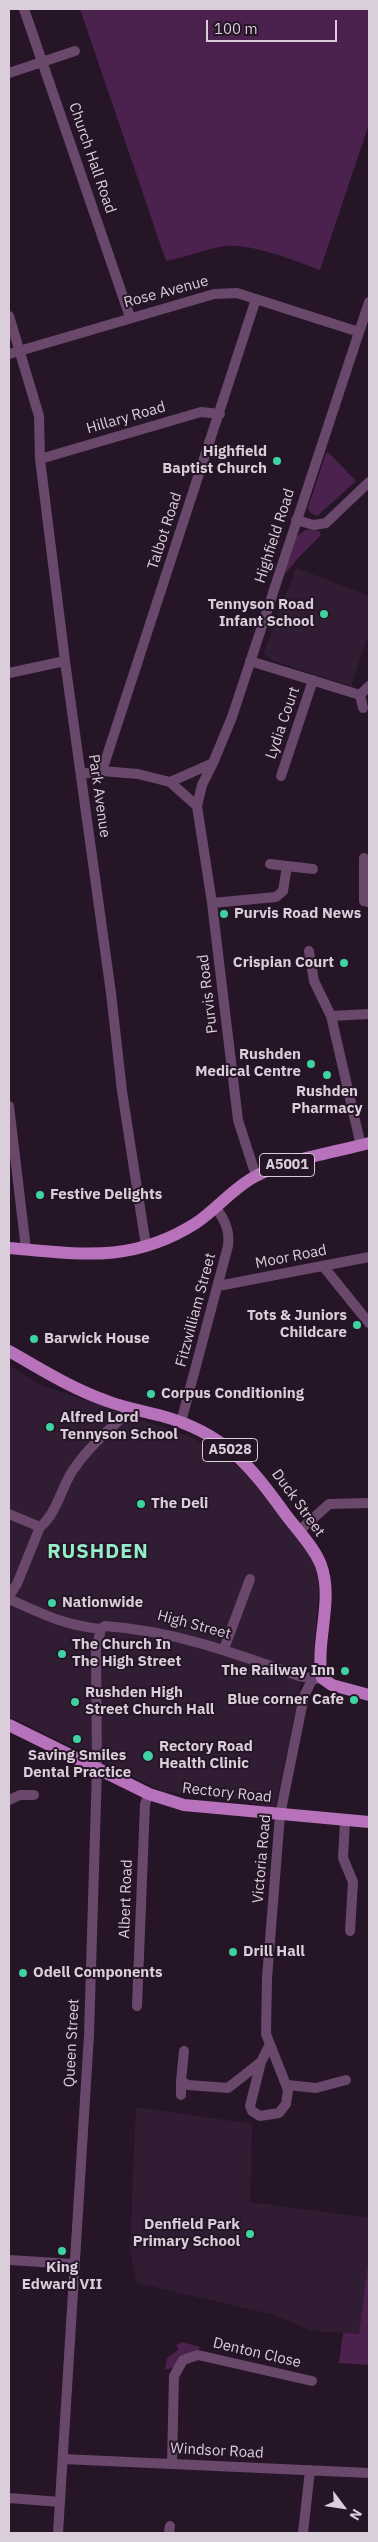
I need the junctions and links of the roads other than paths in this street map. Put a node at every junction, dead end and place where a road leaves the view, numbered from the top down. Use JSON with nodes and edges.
{"nodes":[{"id":1,"x":24,"y":9,"type":"edge"},
{"id":2,"x":75,"y":50,"type":"dead end"},
{"id":3,"x":43,"y":61,"type":"junction"},
{"id":4,"x":9,"y":73,"type":"edge"},
{"id":5,"x":256,"y":299,"type":"junction"},
{"id":6,"x":369,"y":302,"type":"edge"},
{"id":7,"x":9,"y":316,"type":"edge"},
{"id":8,"x":130,"y":317,"type":"junction"},
{"id":9,"x":359,"y":332,"type":"junction"},
{"id":10,"x":21,"y":350,"type":"junction"},
{"id":11,"x":9,"y":354,"type":"edge"},
{"id":12,"x":220,"y":414,"type":"junction"},
{"id":13,"x":40,"y":459,"type":"junction"},
{"id":14,"x":369,"y":482,"type":"edge"},
{"id":15,"x":296,"y":520,"type":"junction"},
{"id":16,"x":250,"y":660,"type":"junction"},
{"id":17,"x":65,"y":661,"type":"junction"},
{"id":18,"x":9,"y":673,"type":"edge"},
{"id":19,"x":313,"y":680,"type":"junction"},
{"id":20,"x":369,"y":686,"type":"edge"},
{"id":21,"x":360,"y":695,"type":"junction"},
{"id":22,"x":363,"y":708,"type":"dead end"},
{"id":23,"x":213,"y":763,"type":"junction"},
{"id":24,"x":102,"y":771,"type":"junction"},
{"id":25,"x":81,"y":774,"type":"junction"},
{"id":26,"x":281,"y":776,"type":"dead end"},
{"id":27,"x":170,"y":782,"type":"junction"},
{"id":28,"x":197,"y":806,"type":"junction"},
{"id":29,"x":364,"y":858,"type":"dead end"},
{"id":30,"x":270,"y":864,"type":"dead end"},
{"id":31,"x":287,"y":866,"type":"junction"},
{"id":32,"x":313,"y":869,"type":"dead end"},
{"id":33,"x":369,"y":902,"type":"edge"},
{"id":34,"x":212,"y":903,"type":"junction"},
{"id":35,"x":309,"y":951,"type":"dead end"},
{"id":36,"x":369,"y":1014,"type":"edge"},
{"id":37,"x":331,"y":1016,"type":"junction"},
{"id":38,"x":9,"y":1106,"type":"edge"},
{"id":39,"x":365,"y":1144,"type":"edge"},
{"id":40,"x":256,"y":1176,"type":"junction"},
{"id":41,"x":216,"y":1208,"type":"junction"},
{"id":42,"x":146,"y":1246,"type":"junction"},
{"id":43,"x":9,"y":1248,"type":"edge"},
{"id":44,"x":26,"y":1249,"type":"junction"},
{"id":45,"x":369,"y":1257,"type":"edge"},
{"id":46,"x":324,"y":1266,"type":"junction"},
{"id":47,"x":218,"y":1286,"type":"junction"},
{"id":48,"x":369,"y":1323,"type":"edge"},
{"id":49,"x":9,"y":1351,"type":"edge"},
{"id":50,"x":132,"y":1409,"type":"junction"},
{"id":51,"x":181,"y":1422,"type":"junction"},
{"id":52,"x":369,"y":1503,"type":"edge"},
{"id":53,"x":9,"y":1514,"type":"edge"},
{"id":54,"x":40,"y":1527,"type":"junction"},
{"id":55,"x":299,"y":1531,"type":"junction"},
{"id":56,"x":250,"y":1579,"type":"dead end"},
{"id":57,"x":9,"y":1598,"type":"edge"},
{"id":58,"x":101,"y":1629,"type":"junction"},
{"id":59,"x":224,"y":1649,"type":"junction"},
{"id":60,"x":317,"y":1679,"type":"junction"},
{"id":61,"x":369,"y":1695,"type":"edge"},
{"id":62,"x":9,"y":1725,"type":"edge"},
{"id":63,"x":97,"y":1768,"type":"junction"},
{"id":64,"x":149,"y":1794,"type":"junction"},
{"id":65,"x":34,"y":1795,"type":"dead end"},
{"id":66,"x":9,"y":1800,"type":"edge"},
{"id":67,"x":280,"y":1815,"type":"junction"},
{"id":68,"x":345,"y":1821,"type":"junction"},
{"id":69,"x":369,"y":1822,"type":"edge"},
{"id":70,"x":350,"y":1931,"type":"dead end"},
{"id":71,"x":137,"y":2006,"type":"dead end"},
{"id":72,"x":269,"y":2046,"type":"junction"},
{"id":73,"x":184,"y":2051,"type":"dead end"},
{"id":74,"x":261,"y":2062,"type":"junction"},
{"id":75,"x":346,"y":2080,"type":"dead end"},
{"id":76,"x":182,"y":2081,"type":"junction"},
{"id":77,"x":287,"y":2085,"type":"junction"},
{"id":78,"x":181,"y":2095,"type":"dead end"},
{"id":79,"x":9,"y":2260,"type":"edge"},
{"id":80,"x":73,"y":2264,"type":"junction"},
{"id":81,"x":312,"y":2381,"type":"dead end"},
{"id":82,"x":63,"y":2459,"type":"junction"},
{"id":83,"x":172,"y":2464,"type":"junction"},
{"id":84,"x":310,"y":2470,"type":"junction"},
{"id":85,"x":369,"y":2473,"type":"edge"},
{"id":86,"x":9,"y":2498,"type":"edge"},
{"id":87,"x":60,"y":2502,"type":"junction"},
{"id":88,"x":58,"y":2533,"type":"edge"},
{"id":89,"x":303,"y":2533,"type":"edge"}],
"edges":[{"from":1,"to":3,"type":"street","name":"Church Hall Road"},
{"from":2,"to":3,"type":"street"},
{"from":3,"to":4,"type":"street"},
{"from":3,"to":8,"type":"street","name":"Church Hall Road"},
{"from":5,"to":8,"type":"street","name":"Rose Avenue"},
{"from":5,"to":9,"type":"street","name":"Rose Avenue"},
{"from":5,"to":12,"type":"street","name":"Talbot Road"},
{"from":6,"to":9,"type":"street","name":"Highfield Road"},
{"from":7,"to":10,"type":"street","name":"Park Avenue"},
{"from":8,"to":10,"type":"street","name":"Rose Avenue"},
{"from":9,"to":15,"type":"street","name":"Highfield Road"},
{"from":10,"to":11,"type":"street","name":"Rose Avenue"},
{"from":10,"to":13,"type":"street","name":"Park Avenue"},
{"from":12,"to":13,"type":"street","name":"Hillary Road"},
{"from":12,"to":24,"type":"street","name":"Talbot Road"},
{"from":13,"to":17,"type":"street","name":"Park Avenue"},
{"from":14,"to":15,"type":"street"},
{"from":15,"to":16,"type":"street","name":"Highfield Road"},
{"from":16,"to":19,"type":"street"},
{"from":16,"to":23,"type":"street","name":"Highfield Road"},
{"from":17,"to":18,"type":"street"},
{"from":17,"to":25,"type":"street","name":"Park Avenue"},
{"from":19,"to":21,"type":"street"},
{"from":19,"to":26,"type":"street","name":"Lydia Court"},
{"from":20,"to":21,"type":"street"},
{"from":21,"to":22,"type":"street"},
{"from":23,"to":27,"type":"street"},
{"from":23,"to":28,"type":"street","name":"Purvis Road"},
{"from":24,"to":25,"type":"street"},
{"from":24,"to":27,"type":"street"},
{"from":25,"to":42,"type":"street","name":"Park Avenue"},
{"from":27,"to":28,"type":"street"},
{"from":28,"to":34,"type":"street","name":"Purvis Road"},
{"from":29,"to":33,"type":"street"},
{"from":30,"to":31,"type":"street"},
{"from":31,"to":32,"type":"street"},
{"from":31,"to":34,"type":"street"},
{"from":34,"to":40,"type":"street","name":"Purvis Road"},
{"from":35,"to":37,"type":"street"},
{"from":36,"to":37,"type":"street"},
{"from":37,"to":39,"type":"street"},
{"from":38,"to":44,"type":"street"},
{"from":39,"to":40,"type":"main road","number":"A5001"},
{"from":40,"to":41,"type":"main road","number":"A5001"},
{"from":41,"to":42,"type":"main road","number":"A5001"},
{"from":41,"to":47,"type":"street","name":"Fitzwilliam Street"},
{"from":42,"to":44,"type":"main road","number":"A5001"},
{"from":43,"to":44,"type":"main road","number":"A5001"},
{"from":45,"to":46,"type":"street","name":"Moor Road"},
{"from":46,"to":47,"type":"street","name":"Moor Road"},
{"from":46,"to":48,"type":"street"},
{"from":47,"to":51,"type":"street","name":"Fitzwilliam Street"},
{"from":49,"to":50,"type":"main road","name":"Duck Street","number":"A5028"},
{"from":50,"to":51,"type":"main road","name":"Duck Street","number":"A5028"},
{"from":50,"to":54,"type":"street"},
{"from":51,"to":55,"type":"main road","name":"Duck Street","number":"A5028"},
{"from":52,"to":55,"type":"street"},
{"from":53,"to":54,"type":"street"},
{"from":54,"to":57,"type":"street"},
{"from":55,"to":60,"type":"main road","name":"Duck Street","number":"A5028"},
{"from":56,"to":59,"type":"street"},
{"from":57,"to":58,"type":"street","name":"High Street"},
{"from":58,"to":59,"type":"street","name":"High Street"},
{"from":58,"to":63,"type":"street","name":"Queen Street"},
{"from":59,"to":60,"type":"street","name":"High Street"},
{"from":60,"to":61,"type":"main road","name":"High Street"},
{"from":60,"to":67,"type":"street","name":"Victoria Road"},
{"from":62,"to":63,"type":"main road","name":"Rectory Road"},
{"from":63,"to":64,"type":"main road","name":"Rectory Road"},
{"from":63,"to":80,"type":"street","name":"Queen Street"},
{"from":64,"to":67,"type":"main road","name":"Rectory Road"},
{"from":64,"to":71,"type":"street","name":"Albert Road"},
{"from":65,"to":66,"type":"street"},
{"from":67,"to":68,"type":"main road","name":"Rectory Road"},
{"from":67,"to":72,"type":"street","name":"Victoria Road"},
{"from":68,"to":69,"type":"main road","name":"Rectory Road"},
{"from":68,"to":70,"type":"street"},
{"from":72,"to":74,"type":"street"},
{"from":72,"to":77,"type":"street","name":"Victoria Road"},
{"from":73,"to":76,"type":"street"},
{"from":74,"to":76,"type":"street"},
{"from":74,"to":77,"type":"street"},
{"from":75,"to":77,"type":"street"},
{"from":76,"to":78,"type":"street"},
{"from":79,"to":80,"type":"street"},
{"from":80,"to":82,"type":"street","name":"Queen Street"},
{"from":81,"to":83,"type":"street","name":"Denton Close"},
{"from":82,"to":83,"type":"street","name":"Windsor Road"},
{"from":82,"to":87,"type":"street","name":"Queen Street"},
{"from":83,"to":84,"type":"street","name":"Windsor Road"},
{"from":84,"to":85,"type":"street","name":"Windsor Road"},
{"from":84,"to":89,"type":"street"},
{"from":86,"to":87,"type":"street"},
{"from":87,"to":88,"type":"street","name":"Queen Street"}]}
